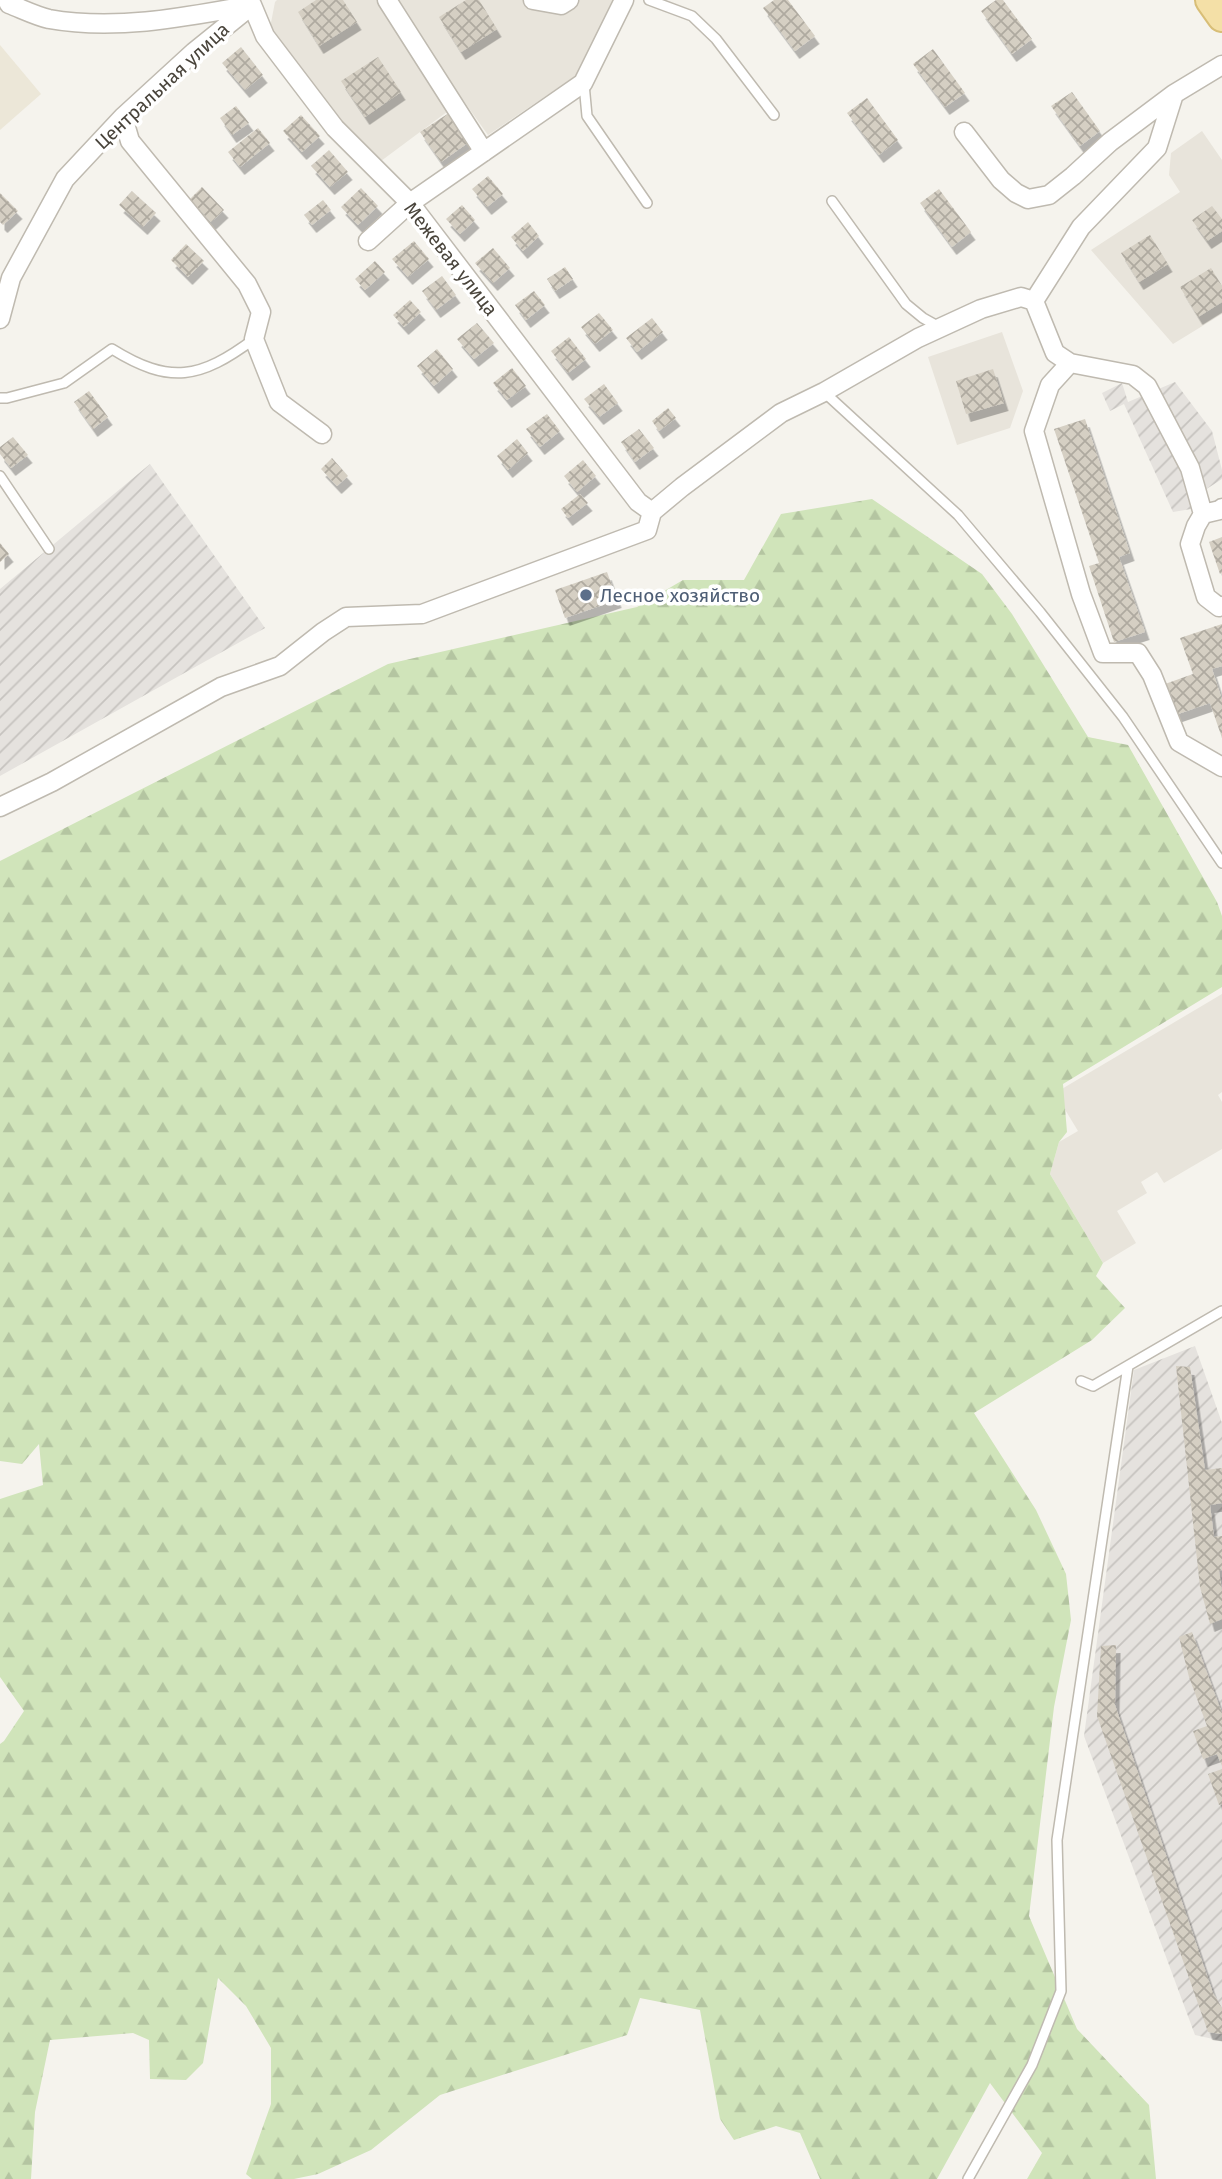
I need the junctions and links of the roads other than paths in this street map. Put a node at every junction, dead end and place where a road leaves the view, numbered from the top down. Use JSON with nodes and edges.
{"nodes":[{"id":1,"x":7,"y":0,"type":"edge"},
{"id":2,"x":387,"y":0,"type":"edge"},
{"id":3,"x":533,"y":0,"type":"edge"},
{"id":4,"x":569,"y":0,"type":"edge"},
{"id":5,"x":624,"y":0,"type":"edge"},
{"id":6,"x":649,"y":0,"type":"edge"},
{"id":7,"x":1210,"y":0,"type":"edge"},
{"id":8,"x":256,"y":3,"type":"edge"},
{"id":9,"x":1222,"y":17,"type":"edge"},
{"id":10,"x":1222,"y":65,"type":"edge"},
{"id":11,"x":583,"y":83,"type":"junction"},
{"id":12,"x":1174,"y":94,"type":"junction"},
{"id":13,"x":774,"y":115,"type":"dead end"},
{"id":14,"x":123,"y":117,"type":"junction"},
{"id":15,"x":964,"y":132,"type":"dead end"},
{"id":16,"x":484,"y":152,"type":"junction"},
{"id":17,"x":832,"y":201,"type":"dead end"},
{"id":18,"x":647,"y":203,"type":"dead end"},
{"id":19,"x":410,"y":204,"type":"junction"},
{"id":20,"x":368,"y":241,"type":"dead end"},
{"id":21,"x":1034,"y":301,"type":"junction"},
{"id":22,"x":0,"y":319,"type":"edge"},
{"id":23,"x":941,"y":328,"type":"junction"},
{"id":24,"x":254,"y":339,"type":"junction"},
{"id":25,"x":1070,"y":363,"type":"junction"},
{"id":26,"x":824,"y":392,"type":"junction"},
{"id":27,"x":0,"y":398,"type":"edge"},
{"id":28,"x":322,"y":434,"type":"dead end"},
{"id":29,"x":0,"y":475,"type":"edge"},
{"id":30,"x":1222,"y":508,"type":"edge"},
{"id":31,"x":652,"y":512,"type":"junction"},
{"id":32,"x":1203,"y":514,"type":"junction"},
{"id":33,"x":49,"y":549,"type":"dead end"},
{"id":34,"x":1222,"y":606,"type":"edge"},
{"id":35,"x":1222,"y":766,"type":"edge"},
{"id":36,"x":0,"y":807,"type":"edge"},
{"id":37,"x":1222,"y":863,"type":"edge"},
{"id":38,"x":1222,"y":1311,"type":"edge"},
{"id":39,"x":1128,"y":1366,"type":"junction"},
{"id":40,"x":1081,"y":1381,"type":"dead end"},
{"id":41,"x":968,"y":2179,"type":"edge"}],
"edges":[{"from":1,"to":8,"type":"street","name":"Центральная улица"},
{"from":2,"to":16,"type":"street"},
{"from":3,"to":4,"type":"street"},
{"from":5,"to":11,"type":"street"},
{"from":6,"to":13,"type":"lane"},
{"from":7,"to":9,"type":"main road"},
{"from":8,"to":14,"type":"street","name":"Центральная улица"},
{"from":8,"to":19,"type":"street","name":"Межевая улица"},
{"from":10,"to":12,"type":"street"},
{"from":11,"to":16,"type":"street"},
{"from":11,"to":18,"type":"lane"},
{"from":12,"to":15,"type":"street"},
{"from":12,"to":21,"type":"street"},
{"from":14,"to":22,"type":"street","name":"Центральная улица"},
{"from":14,"to":24,"type":"street"},
{"from":16,"to":19,"type":"street"},
{"from":17,"to":23,"type":"lane"},
{"from":19,"to":20,"type":"street"},
{"from":19,"to":31,"type":"street","name":"Межевая улица"},
{"from":21,"to":23,"type":"street"},
{"from":21,"to":25,"type":"street"},
{"from":23,"to":26,"type":"street"},
{"from":24,"to":27,"type":"lane"},
{"from":24,"to":28,"type":"street"},
{"from":25,"to":32,"type":"street"},
{"from":25,"to":35,"type":"street"},
{"from":26,"to":31,"type":"street"},
{"from":26,"to":37,"type":"lane"},
{"from":29,"to":33,"type":"lane"},
{"from":30,"to":32,"type":"street"},
{"from":31,"to":36,"type":"street"},
{"from":32,"to":34,"type":"street"},
{"from":38,"to":39,"type":"lane"},
{"from":39,"to":40,"type":"lane"},
{"from":39,"to":41,"type":"lane"}]}
